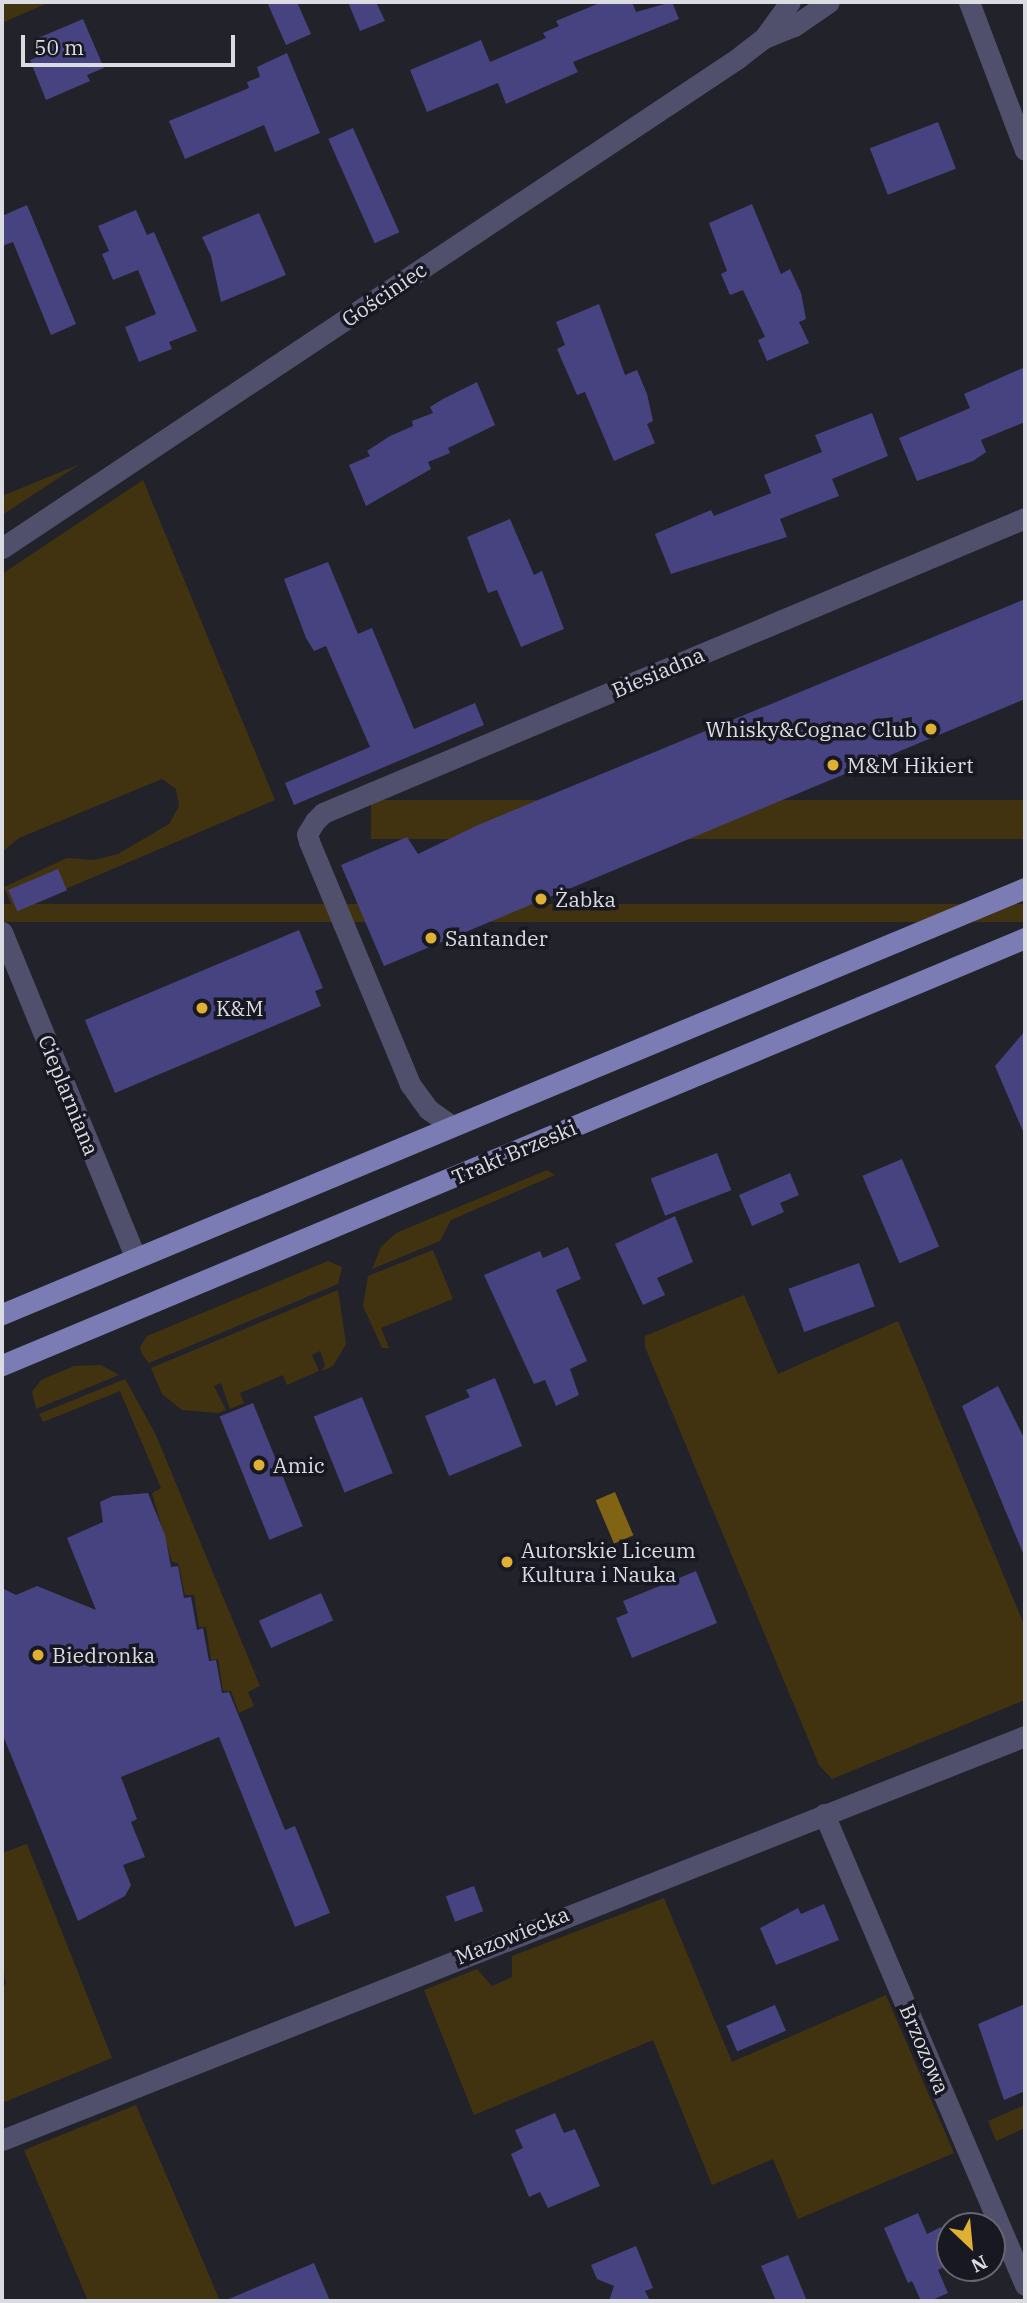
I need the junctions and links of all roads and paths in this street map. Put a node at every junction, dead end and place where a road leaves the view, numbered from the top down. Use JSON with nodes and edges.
{"nodes":[{"id":1,"x":790,"y":2,"type":"edge"},
{"id":2,"x":829,"y":2,"type":"edge"},
{"id":3,"x":969,"y":2,"type":"edge"},
{"id":4,"x":764,"y":38,"type":"junction"},
{"id":5,"x":1025,"y":150,"type":"edge"},
{"id":6,"x":1025,"y":518,"type":"edge"},
{"id":7,"x":2,"y":548,"type":"edge"},
{"id":8,"x":1025,"y":888,"type":"edge"},
{"id":9,"x":2,"y":932,"type":"edge"},
{"id":10,"x":1025,"y":938,"type":"edge"},
{"id":11,"x":452,"y":1126,"type":"junction"},
{"id":12,"x":136,"y":1258,"type":"junction"},
{"id":13,"x":2,"y":1314,"type":"edge"},
{"id":14,"x":2,"y":1365,"type":"edge"},
{"id":15,"x":1025,"y":1736,"type":"edge"},
{"id":16,"x":824,"y":1814,"type":"junction"},
{"id":17,"x":2,"y":2140,"type":"edge"},
{"id":18,"x":1025,"y":2285,"type":"edge"}],
"edges":[{"from":1,"to":4,"type":"street","name":"Gościniec"},
{"from":2,"to":4,"type":"street","name":"Gościniec"},
{"from":3,"to":5,"type":"street"},
{"from":4,"to":7,"type":"street","name":"Gościniec"},
{"from":6,"to":11,"type":"street","name":"Biesiadna"},
{"from":8,"to":11,"type":"main road"},
{"from":9,"to":12,"type":"street","name":"Cieplarniana"},
{"from":10,"to":14,"type":"main road","name":"Trakt Brzeski"},
{"from":11,"to":12,"type":"main road"},
{"from":12,"to":13,"type":"main road"},
{"from":15,"to":16,"type":"street","name":"Mazowiecka"},
{"from":16,"to":17,"type":"street","name":"Mazowiecka"},
{"from":16,"to":18,"type":"street","name":"Brzozowa"}]}
